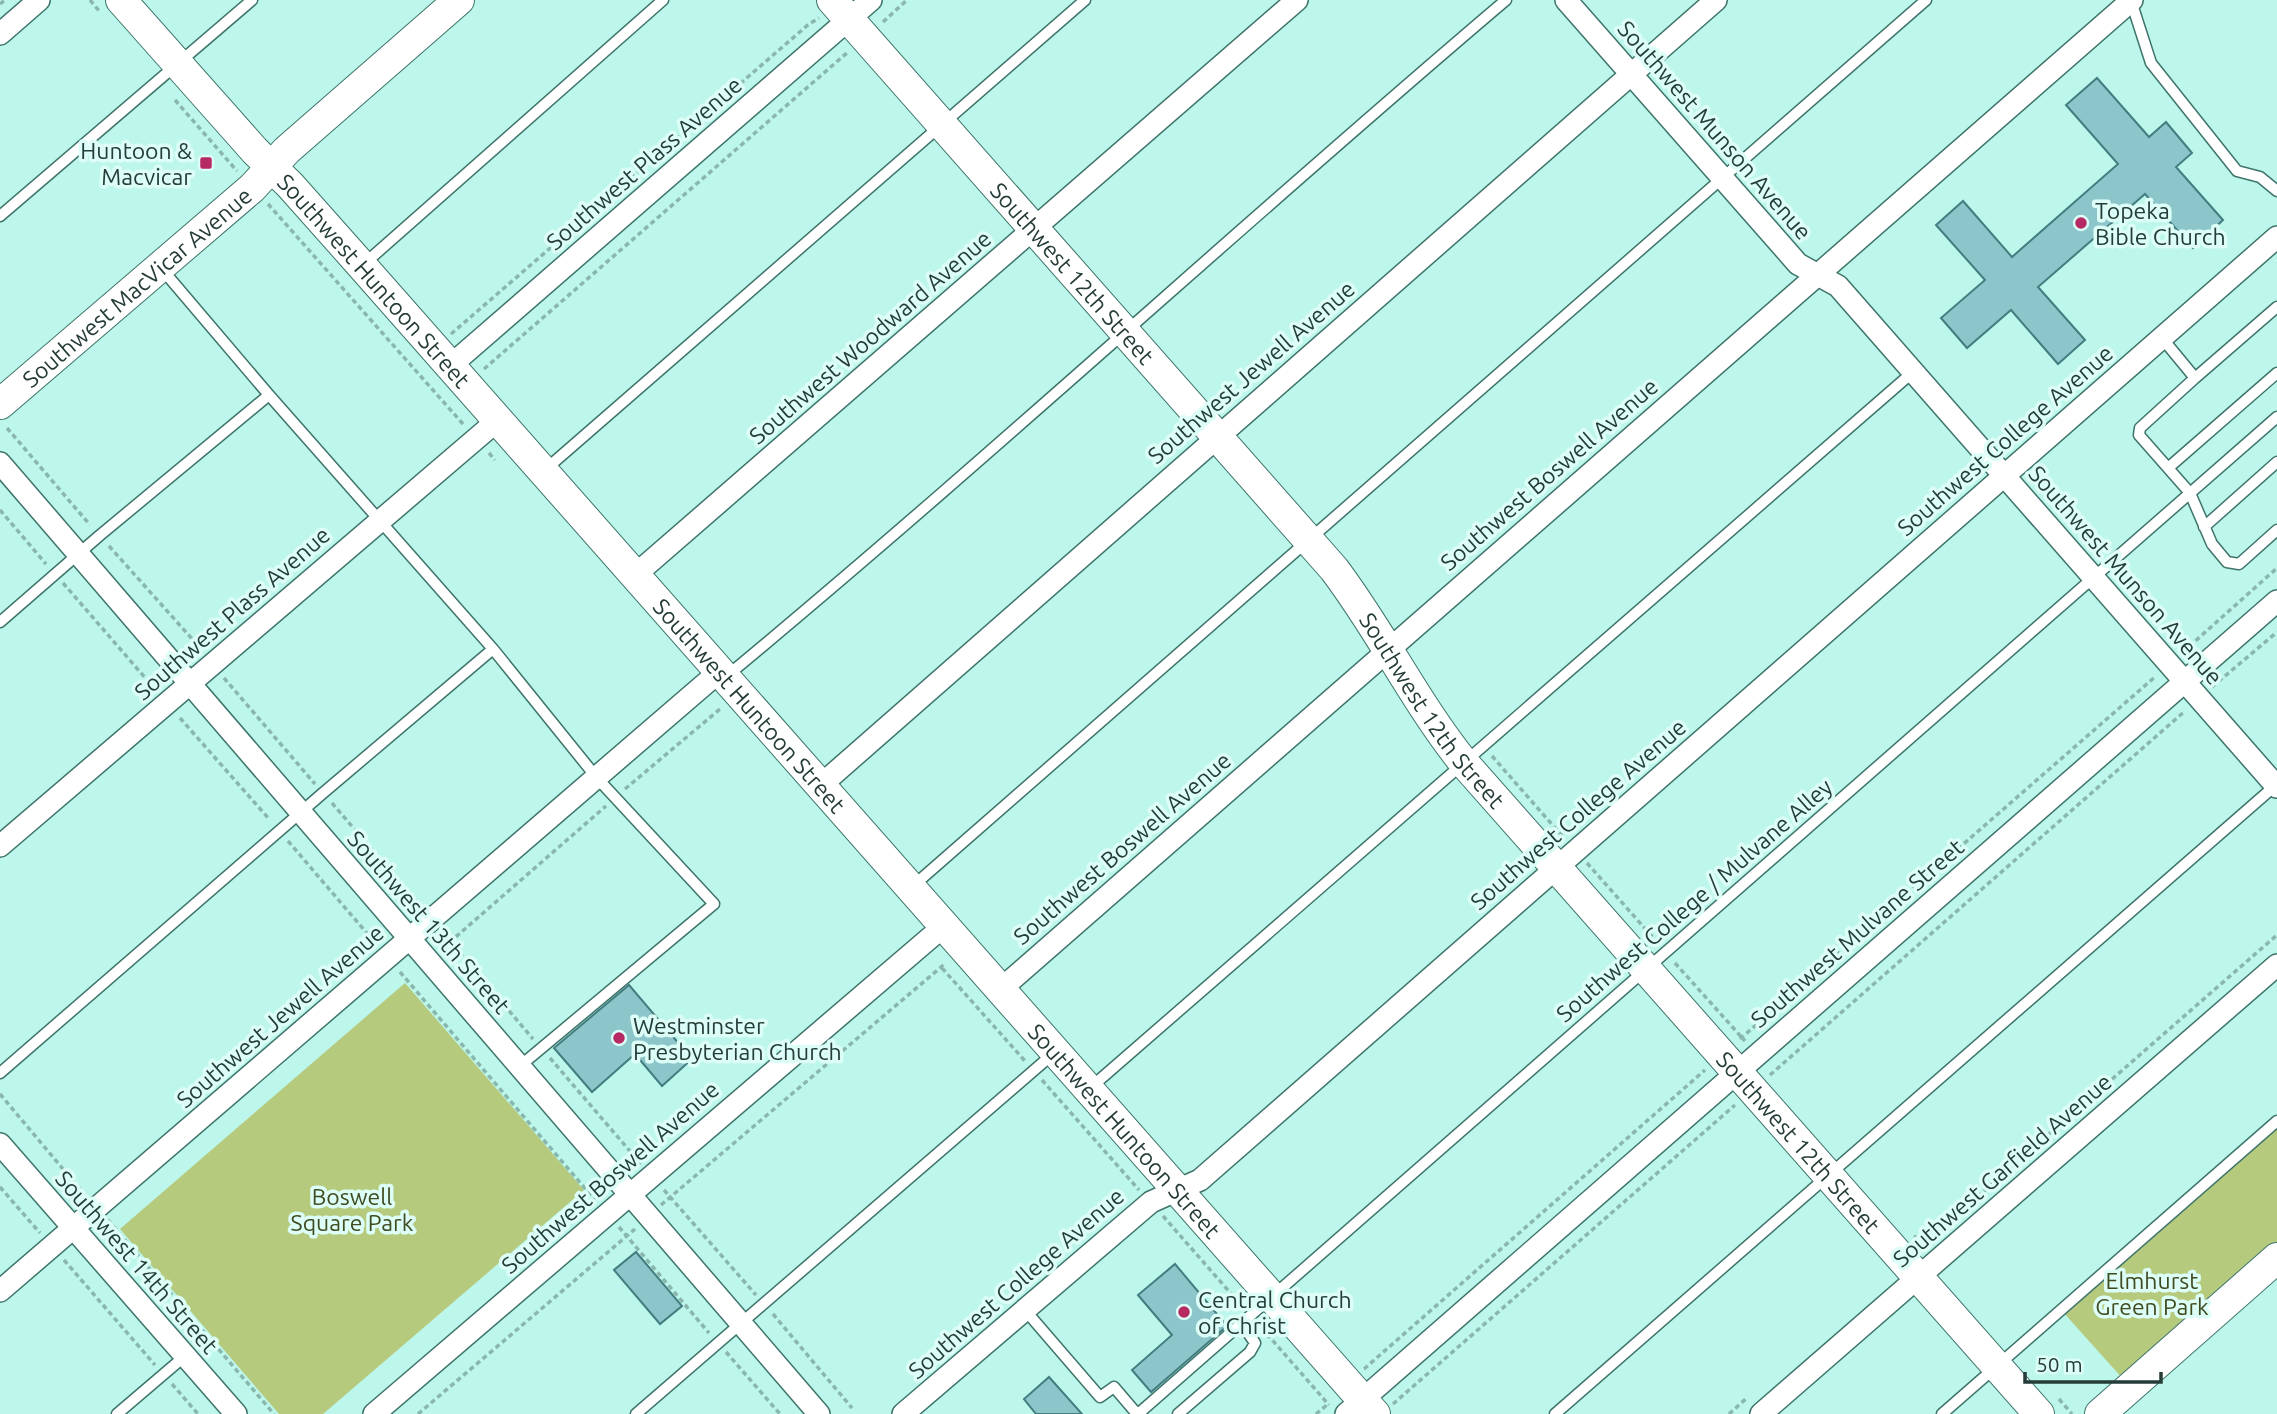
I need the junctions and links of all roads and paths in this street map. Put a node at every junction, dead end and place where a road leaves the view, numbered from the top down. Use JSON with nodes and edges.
{"nodes":[{"id":1,"x":5,"y":0,"type":"edge"},
{"id":2,"x":39,"y":0,"type":"edge"},
{"id":3,"x":90,"y":0,"type":"edge"},
{"id":4,"x":252,"y":0,"type":"edge"},
{"id":5,"x":459,"y":0,"type":"edge"},
{"id":6,"x":663,"y":0,"type":"edge"},
{"id":7,"x":907,"y":0,"type":"edge"},
{"id":8,"x":1085,"y":0,"type":"edge"},
{"id":9,"x":1297,"y":0,"type":"edge"},
{"id":10,"x":1506,"y":0,"type":"edge"},
{"id":11,"x":1566,"y":0,"type":"edge"},
{"id":12,"x":1716,"y":0,"type":"edge"},
{"id":13,"x":1926,"y":0,"type":"edge"},
{"id":14,"x":2132,"y":0,"type":"edge"},
{"id":15,"x":0,"y":4,"type":"edge"},
{"id":16,"x":114,"y":10,"type":"edge"},
{"id":17,"x":851,"y":12,"type":"edge"},
{"id":18,"x":0,"y":34,"type":"edge"},
{"id":19,"x":169,"y":73,"type":"junction"},
{"id":20,"x":1632,"y":74,"type":"junction"},
{"id":21,"x":943,"y":125,"type":"junction"},
{"id":22,"x":262,"y":177,"type":"junction"},
{"id":23,"x":1723,"y":177,"type":"junction"},
{"id":24,"x":2277,"y":191,"type":"edge"},
{"id":25,"x":0,"y":216,"type":"edge"},
{"id":26,"x":1035,"y":229,"type":"junction"},
{"id":27,"x":2277,"y":237,"type":"edge"},
{"id":28,"x":160,"y":265,"type":"junction"},
{"id":29,"x":362,"y":266,"type":"junction"},
{"id":30,"x":1817,"y":275,"type":"junction"},
{"id":31,"x":2277,"y":307,"type":"edge"},
{"id":32,"x":1127,"y":332,"type":"junction"},
{"id":33,"x":450,"y":335,"type":"dead end"},
{"id":34,"x":2162,"y":338,"type":"junction"},
{"id":35,"x":450,"y":366,"type":"junction"},
{"id":36,"x":482,"y":371,"type":"dead end"},
{"id":37,"x":1913,"y":372,"type":"junction"},
{"id":38,"x":2277,"y":373,"type":"edge"},
{"id":39,"x":2195,"y":378,"type":"junction"},
{"id":40,"x":269,"y":395,"type":"junction"},
{"id":41,"x":0,"y":404,"type":"edge"},
{"id":42,"x":2277,"y":417,"type":"edge"},
{"id":43,"x":487,"y":429,"type":"junction"},
{"id":44,"x":1218,"y":435,"type":"junction"},
{"id":45,"x":495,"y":460,"type":"dead end"},
{"id":46,"x":0,"y":463,"type":"edge"},
{"id":47,"x":2277,"y":463,"type":"edge"},
{"id":48,"x":2168,"y":468,"type":"junction"},
{"id":49,"x":543,"y":471,"type":"junction"},
{"id":50,"x":2004,"y":475,"type":"junction"},
{"id":51,"x":2190,"y":493,"type":"junction"},
{"id":52,"x":380,"y":520,"type":"junction"},
{"id":53,"x":2204,"y":527,"type":"junction"},
{"id":54,"x":2277,"y":530,"type":"edge"},
{"id":55,"x":1309,"y":539,"type":"junction"},
{"id":56,"x":78,"y":554,"type":"junction"},
{"id":57,"x":2277,"y":568,"type":"edge"},
{"id":58,"x":635,"y":575,"type":"junction"},
{"id":59,"x":2092,"y":577,"type":"junction"},
{"id":60,"x":2277,"y":601,"type":"edge"},
{"id":61,"x":0,"y":622,"type":"edge"},
{"id":62,"x":2277,"y":632,"type":"edge"},
{"id":63,"x":493,"y":649,"type":"junction"},
{"id":64,"x":1387,"y":649,"type":"junction"},
{"id":65,"x":2169,"y":664,"type":"junction"},
{"id":66,"x":723,"y":674,"type":"junction"},
{"id":67,"x":2185,"y":682,"type":"junction"},
{"id":68,"x":189,"y":685,"type":"junction"},
{"id":69,"x":2199,"y":699,"type":"junction"},
{"id":70,"x":720,"y":709,"type":"dead end"},
{"id":71,"x":1474,"y":754,"type":"junction"},
{"id":72,"x":597,"y":778,"type":"junction"},
{"id":73,"x":821,"y":785,"type":"junction"},
{"id":74,"x":2276,"y":785,"type":"edge"},
{"id":75,"x":615,"y":797,"type":"junction"},
{"id":76,"x":299,"y":813,"type":"junction"},
{"id":77,"x":0,"y":846,"type":"edge"},
{"id":78,"x":1566,"y":859,"type":"junction"},
{"id":79,"x":911,"y":887,"type":"junction"},
{"id":80,"x":2277,"y":935,"type":"edge"},
{"id":81,"x":955,"y":936,"type":"junction"},
{"id":82,"x":409,"y":939,"type":"junction"},
{"id":83,"x":428,"y":960,"type":"junction"},
{"id":84,"x":1656,"y":961,"type":"junction"},
{"id":85,"x":2277,"y":965,"type":"edge"},
{"id":86,"x":942,"y":967,"type":"junction"},
{"id":87,"x":406,"y":979,"type":"dead end"},
{"id":88,"x":1001,"y":989,"type":"junction"},
{"id":89,"x":1056,"y":1051,"type":"junction"},
{"id":90,"x":520,"y":1066,"type":"junction"},
{"id":91,"x":1751,"y":1066,"type":"junction"},
{"id":92,"x":1033,"y":1071,"type":"junction"},
{"id":93,"x":0,"y":1073,"type":"edge"},
{"id":94,"x":1089,"y":1089,"type":"junction"},
{"id":95,"x":0,"y":1094,"type":"edge"},
{"id":96,"x":2277,"y":1121,"type":"edge"},
{"id":97,"x":0,"y":1144,"type":"edge"},
{"id":98,"x":1829,"y":1176,"type":"junction"},
{"id":99,"x":0,"y":1187,"type":"edge"},
{"id":100,"x":1179,"y":1191,"type":"junction"},
{"id":101,"x":630,"y":1194,"type":"junction"},
{"id":102,"x":1151,"y":1202,"type":"junction"},
{"id":103,"x":98,"y":1209,"type":"junction"},
{"id":104,"x":649,"y":1216,"type":"junction"},
{"id":105,"x":74,"y":1229,"type":"junction"},
{"id":106,"x":52,"y":1247,"type":"junction"},
{"id":107,"x":1920,"y":1254,"type":"junction"},
{"id":108,"x":2277,"y":1258,"type":"edge"},
{"id":109,"x":0,"y":1291,"type":"edge"},
{"id":110,"x":1272,"y":1297,"type":"junction"},
{"id":111,"x":1025,"y":1310,"type":"junction"},
{"id":112,"x":741,"y":1323,"type":"junction"},
{"id":113,"x":1242,"y":1324,"type":"junction"},
{"id":114,"x":185,"y":1356,"type":"junction"},
{"id":115,"x":1997,"y":1366,"type":"junction"},
{"id":116,"x":164,"y":1374,"type":"junction"},
{"id":117,"x":1749,"y":1396,"type":"dead end"},
{"id":118,"x":1364,"y":1404,"type":"edge"},
{"id":119,"x":2047,"y":1404,"type":"edge"},
{"id":120,"x":117,"y":1414,"type":"edge"},
{"id":121,"x":198,"y":1414,"type":"edge"},
{"id":122,"x":236,"y":1414,"type":"edge"},
{"id":123,"x":274,"y":1414,"type":"edge"},
{"id":124,"x":374,"y":1414,"type":"edge"},
{"id":125,"x":418,"y":1414,"type":"edge"},
{"id":126,"x":636,"y":1414,"type":"edge"},
{"id":127,"x":819,"y":1414,"type":"edge"},
{"id":128,"x":903,"y":1414,"type":"edge"},
{"id":129,"x":1137,"y":1414,"type":"edge"},
{"id":130,"x":1178,"y":1414,"type":"edge"},
{"id":131,"x":1317,"y":1414,"type":"edge"},
{"id":132,"x":1555,"y":1414,"type":"edge"},
{"id":133,"x":1729,"y":1414,"type":"edge"},
{"id":134,"x":1761,"y":1414,"type":"edge"},
{"id":135,"x":1942,"y":1414,"type":"edge"},
{"id":136,"x":2072,"y":1414,"type":"edge"},
{"id":137,"x":2100,"y":1414,"type":"edge"}],
"edges":[{"from":1,"to":15,"type":"path"},
{"from":2,"to":18,"type":"street"},
{"from":3,"to":16,"type":"path"},
{"from":4,"to":19,"type":"lane"},
{"from":5,"to":22,"type":"main road","name":"Southwest MacVicar Avenue"},
{"from":6,"to":29,"type":"lane"},
{"from":7,"to":17,"type":"path"},
{"from":8,"to":21,"type":"lane"},
{"from":9,"to":26,"type":"street","name":"Southwest Woodward Avenue"},
{"from":10,"to":32,"type":"lane"},
{"from":11,"to":20,"type":"street","name":"Southwest Munson Avenue"},
{"from":12,"to":20,"type":"street","name":"Southwest Jewell Avenue"},
{"from":13,"to":23,"type":"lane"},
{"from":14,"to":24,"type":"lane"},
{"from":14,"to":30,"type":"street","name":"Southwest Boswell Avenue"},
{"from":16,"to":19,"type":"main road","name":"Southwest Huntoon Street"},
{"from":17,"to":21,"type":"main road","name":"Southwest 12th Street"},
{"from":17,"to":33,"type":"path"},
{"from":17,"to":35,"type":"street","name":"Southwest Plass Avenue"},
{"from":17,"to":36,"type":"path"},
{"from":19,"to":22,"type":"path"},
{"from":19,"to":22,"type":"main road","name":"Southwest Huntoon Street"},
{"from":19,"to":25,"type":"lane"},
{"from":20,"to":23,"type":"street","name":"Southwest Munson Avenue"},
{"from":20,"to":44,"type":"street","name":"Southwest Jewell Avenue"},
{"from":21,"to":26,"type":"main road","name":"Southwest 12th Street"},
{"from":21,"to":49,"type":"lane"},
{"from":22,"to":28,"type":"main road","name":"Southwest MacVicar Avenue"},
{"from":22,"to":29,"type":"main road","name":"Southwest Huntoon Street"},
{"from":22,"to":43,"type":"path"},
{"from":23,"to":30,"type":"street","name":"Southwest Munson Avenue"},
{"from":23,"to":55,"type":"lane"},
{"from":26,"to":32,"type":"main road","name":"Southwest 12th Street"},
{"from":26,"to":58,"type":"street","name":"Southwest Woodward Avenue"},
{"from":27,"to":34,"type":"street","name":"Southwest College Avenue"},
{"from":28,"to":40,"type":"lane"},
{"from":28,"to":41,"type":"main road","name":"Southwest MacVicar Avenue"},
{"from":29,"to":35,"type":"main road","name":"Southwest Huntoon Street"},
{"from":30,"to":37,"type":"street","name":"Southwest Munson Avenue"},
{"from":30,"to":64,"type":"street","name":"Southwest Boswell Avenue"},
{"from":31,"to":39,"type":"lane"},
{"from":32,"to":44,"type":"main road","name":"Southwest 12th Street"},
{"from":32,"to":66,"type":"lane"},
{"from":34,"to":39,"type":"lane"},
{"from":34,"to":50,"type":"street","name":"Southwest College Avenue"},
{"from":35,"to":43,"type":"main road","name":"Southwest Huntoon Street"},
{"from":37,"to":50,"type":"street","name":"Southwest Munson Avenue"},
{"from":37,"to":71,"type":"lane"},
{"from":38,"to":48,"type":"lane"},
{"from":39,"to":48,"type":"lane"},
{"from":40,"to":52,"type":"lane"},
{"from":40,"to":56,"type":"lane"},
{"from":42,"to":51,"type":"lane","name":"Southwest College / Mulvane Alley"},
{"from":43,"to":45,"type":"path"},
{"from":43,"to":49,"type":"main road","name":"Southwest Huntoon Street"},
{"from":43,"to":52,"type":"street","name":"Southwest Plass Avenue"},
{"from":44,"to":55,"type":"main road","name":"Southwest 12th Street"},
{"from":44,"to":73,"type":"street","name":"Southwest Jewell Avenue"},
{"from":46,"to":56,"type":"street","name":"Southwest 13th Street"},
{"from":47,"to":53,"type":"lane"},
{"from":48,"to":51,"type":"lane"},
{"from":49,"to":58,"type":"main road","name":"Southwest Huntoon Street"},
{"from":50,"to":59,"type":"street","name":"Southwest Munson Avenue"},
{"from":50,"to":78,"type":"street","name":"Southwest College Avenue"},
{"from":51,"to":53,"type":"lane"},
{"from":51,"to":59,"type":"lane","name":"Southwest College / Mulvane Alley"},
{"from":52,"to":63,"type":"lane"},
{"from":52,"to":68,"type":"street","name":"Southwest Plass Avenue"},
{"from":53,"to":54,"type":"lane"},
{"from":55,"to":64,"type":"main road","name":"Southwest 12th Street"},
{"from":55,"to":79,"type":"lane"},
{"from":56,"to":61,"type":"lane"},
{"from":56,"to":68,"type":"street","name":"Southwest 13th Street"},
{"from":57,"to":65,"type":"path"},
{"from":58,"to":66,"type":"main road","name":"Southwest Huntoon Street"},
{"from":59,"to":65,"type":"street","name":"Southwest Munson Avenue"},
{"from":59,"to":84,"type":"lane","name":"Southwest College / Mulvane Alley"},
{"from":60,"to":67,"type":"street","name":"Southwest Mulvane Street"},
{"from":62,"to":69,"type":"path"},
{"from":63,"to":72,"type":"lane"},
{"from":63,"to":76,"type":"lane"},
{"from":64,"to":71,"type":"main road","name":"Southwest 12th Street"},
{"from":64,"to":88,"type":"street","name":"Southwest Boswell Avenue"},
{"from":65,"to":67,"type":"street","name":"Southwest Munson Avenue"},
{"from":65,"to":91,"type":"path"},
{"from":66,"to":72,"type":"street","name":"Southwest Jewell Avenue"},
{"from":66,"to":73,"type":"main road","name":"Southwest Huntoon Street"},
{"from":67,"to":69,"type":"street","name":"Southwest Munson Avenue"},
{"from":67,"to":91,"type":"street","name":"Southwest Mulvane Street"},
{"from":68,"to":76,"type":"street","name":"Southwest 13th Street"},
{"from":68,"to":77,"type":"street","name":"Southwest Plass Avenue"},
{"from":69,"to":74,"type":"street","name":"Southwest Munson Avenue"},
{"from":69,"to":91,"type":"path"},
{"from":70,"to":75,"type":"path"},
{"from":71,"to":78,"type":"main road","name":"Southwest 12th Street"},
{"from":71,"to":78,"type":"path"},
{"from":71,"to":94,"type":"lane"},
{"from":72,"to":75,"type":"lane"},
{"from":72,"to":82,"type":"street","name":"Southwest Jewell Avenue"},
{"from":73,"to":79,"type":"main road","name":"Southwest Huntoon Street"},
{"from":74,"to":98,"type":"lane"},
{"from":75,"to":83,"type":"path"},
{"from":75,"to":90,"type":"lane"},
{"from":76,"to":82,"type":"street","name":"Southwest 13th Street"},
{"from":76,"to":93,"type":"lane"},
{"from":78,"to":84,"type":"main road","name":"Southwest 12th Street"},
{"from":78,"to":84,"type":"path"},
{"from":78,"to":100,"type":"street","name":"Southwest College Avenue"},
{"from":79,"to":81,"type":"main road","name":"Southwest Huntoon Street"},
{"from":80,"to":107,"type":"path"},
{"from":81,"to":86,"type":"path"},
{"from":81,"to":88,"type":"main road","name":"Southwest Huntoon Street"},
{"from":81,"to":101,"type":"street","name":"Southwest Boswell Avenue"},
{"from":82,"to":83,"type":"street","name":"Southwest 13th Street"},
{"from":82,"to":103,"type":"street","name":"Southwest Jewell Avenue"},
{"from":83,"to":87,"type":"path"},
{"from":83,"to":90,"type":"street","name":"Southwest 13th Street"},
{"from":84,"to":91,"type":"main road","name":"Southwest 12th Street"},
{"from":84,"to":91,"type":"path"},
{"from":84,"to":110,"type":"lane","name":"Southwest College / Mulvane Alley"},
{"from":85,"to":107,"type":"street","name":"Southwest Garfield Avenue"},
{"from":86,"to":92,"type":"path"},
{"from":86,"to":104,"type":"path"},
{"from":88,"to":89,"type":"main road","name":"Southwest Huntoon Street"},
{"from":89,"to":92,"type":"lane"},
{"from":89,"to":94,"type":"main road","name":"Southwest Huntoon Street"},
{"from":90,"to":101,"type":"street","name":"Southwest 13th Street"},
{"from":91,"to":98,"type":"main road","name":"Southwest 12th Street"},
{"from":91,"to":118,"type":"street","name":"Southwest Mulvane Street"},
{"from":91,"to":118,"type":"path"},
{"from":91,"to":118,"type":"path"},
{"from":92,"to":102,"type":"path"},
{"from":92,"to":112,"type":"lane"},
{"from":94,"to":100,"type":"main road","name":"Southwest Huntoon Street"},
{"from":95,"to":103,"type":"path"},
{"from":96,"to":115,"type":"lane"},
{"from":97,"to":105,"type":"street","name":"Southwest 14th Street"},
{"from":98,"to":107,"type":"main road","name":"Southwest 12th Street"},
{"from":98,"to":132,"type":"lane"},
{"from":99,"to":106,"type":"path"},
{"from":100,"to":102,"type":"street","name":"Southwest College Avenue"},
{"from":100,"to":110,"type":"main road","name":"Southwest Huntoon Street"},
{"from":101,"to":104,"type":"street","name":"Southwest 13th Street"},
{"from":101,"to":124,"type":"street","name":"Southwest Boswell Avenue"},
{"from":102,"to":111,"type":"street","name":"Southwest College Avenue"},
{"from":103,"to":105,"type":"street","name":"Southwest Jewell Avenue"},
{"from":103,"to":123,"type":"path"},
{"from":104,"to":112,"type":"street","name":"Southwest 13th Street"},
{"from":104,"to":125,"type":"path"},
{"from":105,"to":106,"type":"street","name":"Southwest Jewell Avenue"},
{"from":105,"to":114,"type":"street","name":"Southwest 14th Street"},
{"from":106,"to":109,"type":"street","name":"Southwest Jewell Avenue"},
{"from":106,"to":116,"type":"path"},
{"from":107,"to":115,"type":"main road","name":"Southwest 12th Street"},
{"from":107,"to":134,"type":"street","name":"Southwest Garfield Avenue"},
{"from":108,"to":137,"type":"main road"},
{"from":110,"to":113,"type":"lane","name":"Southwest College / Mulvane Alley"},
{"from":110,"to":118,"type":"main road","name":"Southwest Huntoon Street"},
{"from":111,"to":128,"type":"street","name":"Southwest College Avenue"},
{"from":111,"to":129,"type":"lane"},
{"from":112,"to":126,"type":"lane"},
{"from":112,"to":127,"type":"street","name":"Southwest 13th Street"},
{"from":113,"to":129,"type":"lane","name":"Southwest College / Mulvane Alley"},
{"from":113,"to":130,"type":"lane"},
{"from":114,"to":116,"type":"lane"},
{"from":114,"to":122,"type":"street","name":"Southwest 14th Street"},
{"from":115,"to":119,"type":"main road","name":"Southwest 12th Street"},
{"from":115,"to":135,"type":"lane"},
{"from":116,"to":120,"type":"lane"},
{"from":116,"to":121,"type":"path"},
{"from":117,"to":133,"type":"path"},
{"from":118,"to":131,"type":"path"},
{"from":119,"to":136,"type":"path"}]}
